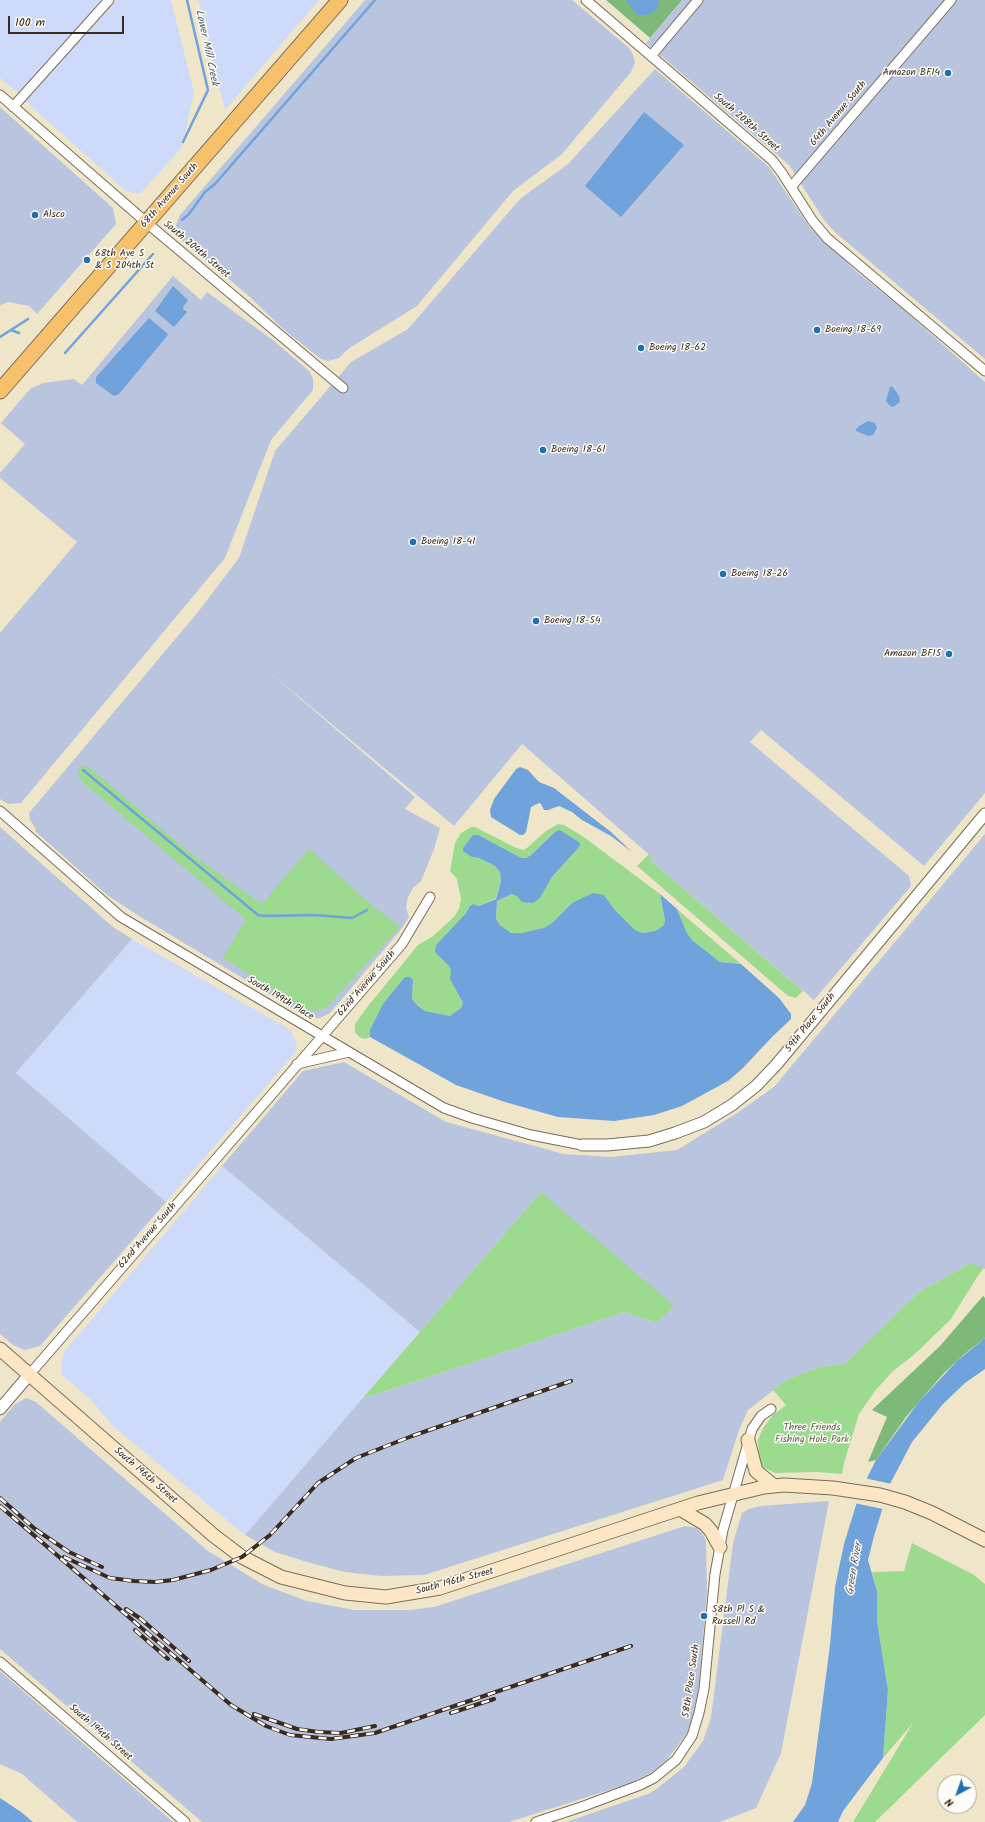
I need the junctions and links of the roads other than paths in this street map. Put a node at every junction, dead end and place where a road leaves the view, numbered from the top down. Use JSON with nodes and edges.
{"nodes":[{"id":1,"x":109,"y":0,"type":"edge"},
{"id":2,"x":340,"y":0,"type":"edge"},
{"id":3,"x":586,"y":0,"type":"edge"},
{"id":4,"x":698,"y":0,"type":"edge"},
{"id":5,"x":951,"y":0,"type":"edge"},
{"id":6,"x":651,"y":56,"type":"junction"},
{"id":7,"x":0,"y":95,"type":"edge"},
{"id":8,"x":13,"y":108,"type":"junction"},
{"id":9,"x":791,"y":187,"type":"junction"},
{"id":10,"x":147,"y":223,"type":"junction"},
{"id":11,"x":985,"y":370,"type":"edge"},
{"id":12,"x":343,"y":388,"type":"dead end"},
{"id":13,"x":0,"y":391,"type":"edge"},
{"id":14,"x":0,"y":812,"type":"edge"},
{"id":15,"x":985,"y":814,"type":"edge"},
{"id":16,"x":430,"y":898,"type":"dead end"},
{"id":17,"x":321,"y":1036,"type":"junction"},
{"id":18,"x":349,"y":1052,"type":"junction"},
{"id":19,"x":297,"y":1064,"type":"junction"},
{"id":20,"x":582,"y":1145,"type":"joint"},
{"id":21,"x":0,"y":1349,"type":"edge"},
{"id":22,"x":29,"y":1375,"type":"junction"},
{"id":23,"x":0,"y":1409,"type":"edge"},
{"id":24,"x":771,"y":1409,"type":"dead end"},
{"id":25,"x":748,"y":1440,"type":"junction"},
{"id":26,"x":774,"y":1486,"type":"junction"},
{"id":27,"x":732,"y":1494,"type":"junction"},
{"id":28,"x":680,"y":1509,"type":"junction"},
{"id":29,"x":985,"y":1540,"type":"edge"},
{"id":30,"x":720,"y":1547,"type":"junction"},
{"id":31,"x":0,"y":1662,"type":"edge"},
{"id":32,"x":185,"y":1822,"type":"edge"},
{"id":33,"x":536,"y":1822,"type":"edge"}],
"edges":[{"from":1,"to":8,"type":"street"},
{"from":2,"to":10,"type":"main road","name":"68th Avenue South"},
{"from":3,"to":6,"type":"street","name":"South 208th Street"},
{"from":4,"to":6,"type":"street"},
{"from":5,"to":9,"type":"street","name":"64th Avenue South"},
{"from":6,"to":9,"type":"street","name":"South 208th Street"},
{"from":7,"to":8,"type":"street","name":"South 204th Street"},
{"from":8,"to":10,"type":"street","name":"South 204th Street"},
{"from":9,"to":11,"type":"street","name":"South 208th Street"},
{"from":10,"to":12,"type":"street","name":"South 204th Street"},
{"from":10,"to":13,"type":"main road","name":"68th Avenue South"},
{"from":14,"to":17,"type":"street","name":"South 199th Place"},
{"from":15,"to":20,"type":"street","name":"59th Place South"},
{"from":16,"to":17,"type":"street","name":"62nd Avenue South"},
{"from":17,"to":18,"type":"street","name":"South 199th Place"},
{"from":17,"to":19,"type":"street","name":"62nd Avenue South"},
{"from":18,"to":19,"type":"street"},
{"from":18,"to":20,"type":"street","name":"South 199th Place"},
{"from":19,"to":22,"type":"street","name":"62nd Avenue South"},
{"from":21,"to":22,"type":"main road","name":"South 196th Street"},
{"from":22,"to":23,"type":"street","name":"62nd Avenue South"},
{"from":22,"to":28,"type":"main road","name":"South 196th Street"},
{"from":24,"to":25,"type":"street","name":"58th Place South"},
{"from":25,"to":26,"type":"main road"},
{"from":25,"to":27,"type":"street","name":"58th Place South"},
{"from":26,"to":27,"type":"main road","name":"South 196th Street"},
{"from":26,"to":29,"type":"main road","name":"South 196th Street"},
{"from":27,"to":28,"type":"main road","name":"South 196th Street"},
{"from":27,"to":30,"type":"street","name":"58th Place South"},
{"from":28,"to":30,"type":"main road"},
{"from":30,"to":33,"type":"street","name":"58th Place South"},
{"from":31,"to":32,"type":"street","name":"South 194th Street"}]}
